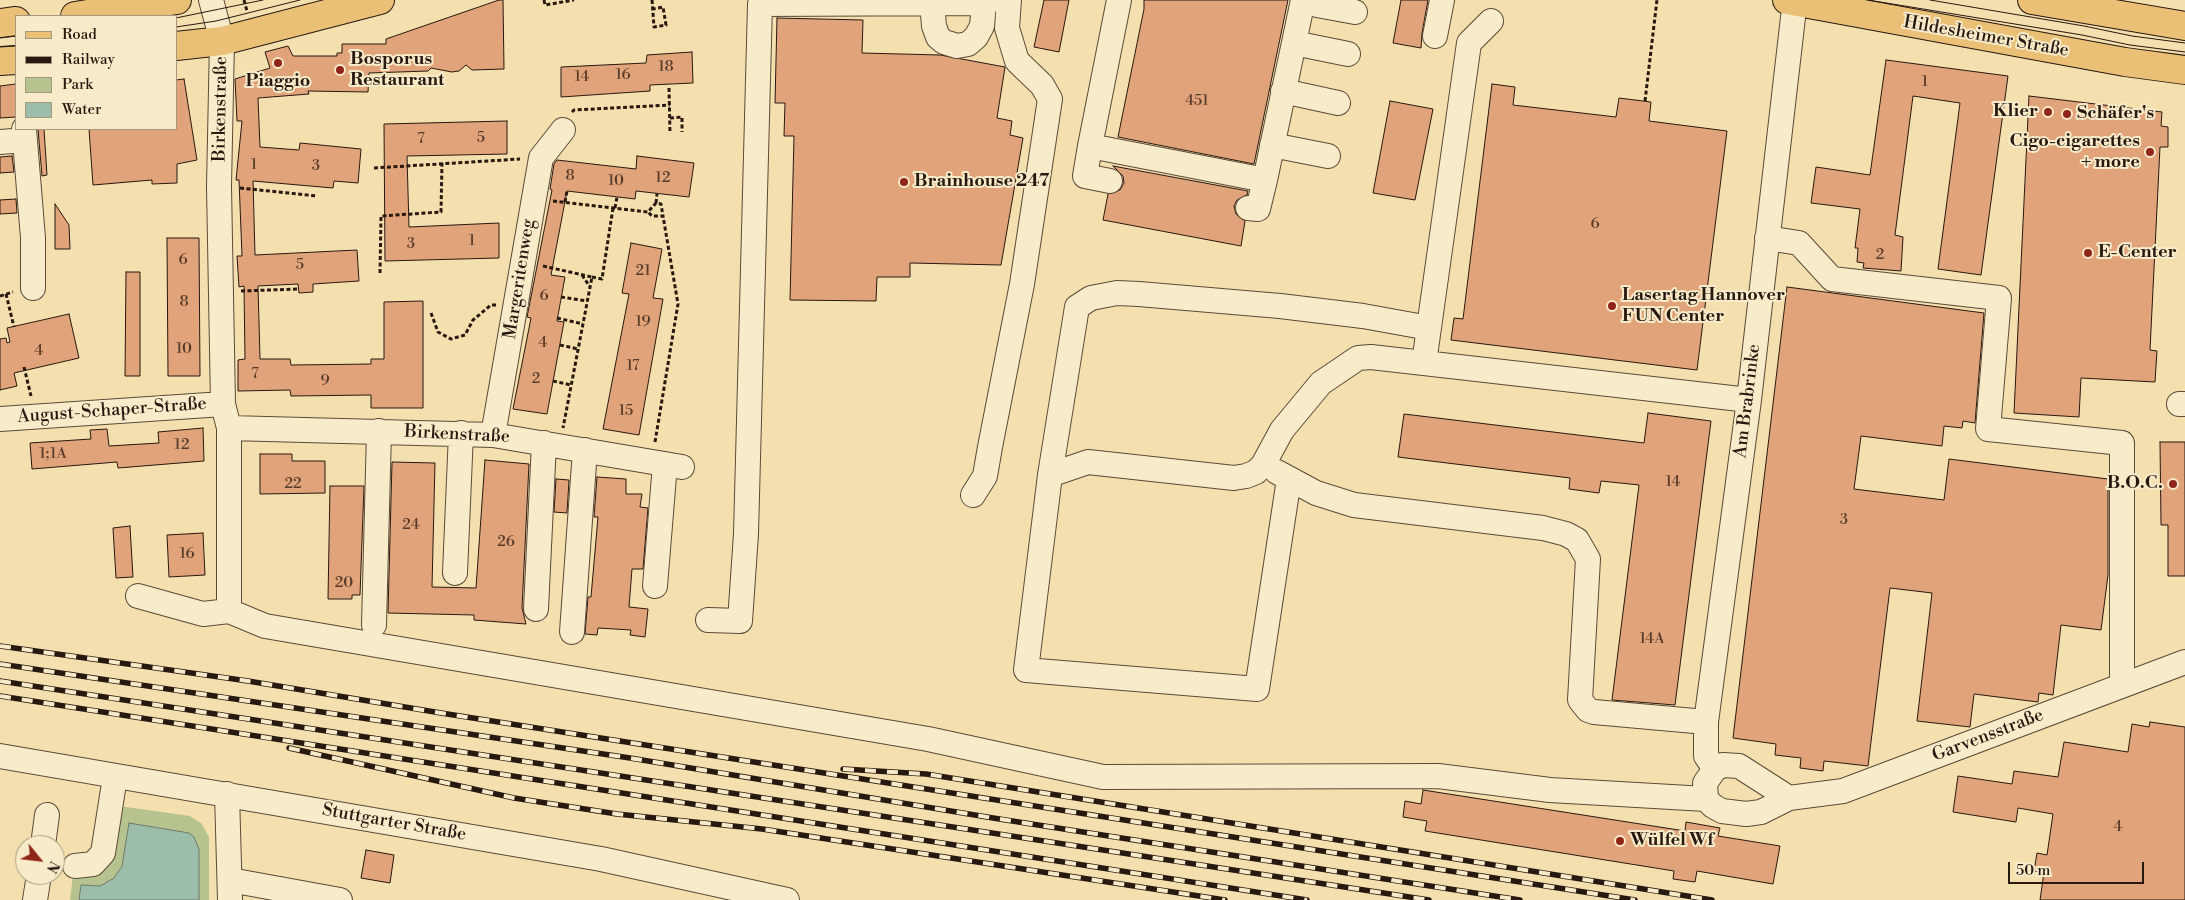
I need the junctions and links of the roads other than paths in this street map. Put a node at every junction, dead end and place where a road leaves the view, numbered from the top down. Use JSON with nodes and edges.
{"nodes":[{"id":1,"x":177,"y":0,"type":"edge"},
{"id":2,"x":211,"y":0,"type":"edge"},
{"id":3,"x":380,"y":0,"type":"edge"},
{"id":4,"x":1009,"y":0,"type":"edge"},
{"id":5,"x":1119,"y":0,"type":"edge"},
{"id":6,"x":1303,"y":0,"type":"edge"},
{"id":7,"x":1311,"y":0,"type":"edge"},
{"id":8,"x":1442,"y":0,"type":"edge"},
{"id":9,"x":2032,"y":0,"type":"edge"},
{"id":10,"x":988,"y":1,"type":"edge"},
{"id":11,"x":1793,"y":1,"type":"edge"},
{"id":12,"x":932,"y":2,"type":"junction"},
{"id":13,"x":2135,"y":8,"type":"edge"},
{"id":14,"x":1356,"y":12,"type":"dead end"},
{"id":15,"x":81,"y":15,"type":"edge"},
{"id":16,"x":15,"y":21,"type":"edge"},
{"id":17,"x":1491,"y":21,"type":"dead end"},
{"id":18,"x":0,"y":23,"type":"edge"},
{"id":19,"x":2185,"y":26,"type":"edge"},
{"id":20,"x":1435,"y":36,"type":"dead end"},
{"id":21,"x":222,"y":41,"type":"junction"},
{"id":22,"x":1294,"y":43,"type":"junction"},
{"id":23,"x":178,"y":46,"type":"edge"},
{"id":24,"x":1348,"y":54,"type":"dead end"},
{"id":25,"x":15,"y":60,"type":"edge"},
{"id":26,"x":0,"y":61,"type":"edge"},
{"id":27,"x":2185,"y":70,"type":"edge"},
{"id":28,"x":1284,"y":91,"type":"junction"},
{"id":29,"x":1338,"y":103,"type":"dead end"},
{"id":30,"x":563,"y":130,"type":"road end"},
{"id":31,"x":25,"y":134,"type":"edge"},
{"id":32,"x":0,"y":142,"type":"edge"},
{"id":33,"x":1272,"y":145,"type":"junction"},
{"id":34,"x":1090,"y":146,"type":"junction"},
{"id":35,"x":1328,"y":156,"type":"dead end"},
{"id":36,"x":1265,"y":180,"type":"junction"},
{"id":37,"x":1110,"y":181,"type":"dead end"},
{"id":38,"x":1248,"y":208,"type":"dead end"},
{"id":39,"x":1767,"y":238,"type":"junction"},
{"id":40,"x":33,"y":288,"type":"dead end"},
{"id":41,"x":1429,"y":328,"type":"junction"},
{"id":42,"x":1424,"y":363,"type":"junction"},
{"id":43,"x":1749,"y":400,"type":"junction"},
{"id":44,"x":223,"y":404,"type":"junction"},
{"id":45,"x":0,"y":419,"type":"edge"},
{"id":46,"x":229,"y":428,"type":"junction"},
{"id":47,"x":379,"y":431,"type":"junction"},
{"id":48,"x":461,"y":433,"type":"junction"},
{"id":49,"x":493,"y":435,"type":"junction"},
{"id":50,"x":551,"y":444,"type":"junction"},
{"id":51,"x":585,"y":450,"type":"junction"},
{"id":52,"x":1263,"y":466,"type":"junction"},
{"id":53,"x":1050,"y":475,"type":"junction"},
{"id":54,"x":1289,"y":479,"type":"junction"},
{"id":55,"x":973,"y":495,"type":"dead end"},
{"id":56,"x":455,"y":573,"type":"dead end"},
{"id":57,"x":655,"y":586,"type":"dead end"},
{"id":58,"x":138,"y":596,"type":"dead end"},
{"id":59,"x":536,"y":609,"type":"dead end"},
{"id":60,"x":229,"y":611,"type":"junction"},
{"id":61,"x":708,"y":620,"type":"dead end"},
{"id":62,"x":374,"y":625,"type":"dead end"},
{"id":63,"x":572,"y":632,"type":"dead end"},
{"id":64,"x":2185,"y":662,"type":"edge"},
{"id":65,"x":2122,"y":685,"type":"junction"},
{"id":66,"x":1706,"y":722,"type":"junction"},
{"id":67,"x":0,"y":756,"type":"edge"},
{"id":68,"x":1715,"y":769,"type":"junction"},
{"id":69,"x":115,"y":777,"type":"junction"},
{"id":70,"x":228,"y":794,"type":"junction"},
{"id":71,"x":1789,"y":798,"type":"junction"},
{"id":72,"x":1706,"y":799,"type":"junction"},
{"id":73,"x":47,"y":815,"type":"dead end"},
{"id":74,"x":44,"y":835,"type":"edge"},
{"id":75,"x":75,"y":866,"type":"dead end"},
{"id":76,"x":37,"y":885,"type":"edge"},
{"id":77,"x":230,"y":890,"type":"edge"},
{"id":78,"x":35,"y":900,"type":"edge"},
{"id":79,"x":340,"y":900,"type":"edge"},
{"id":80,"x":787,"y":900,"type":"edge"}],
"edges":[{"from":1,"to":15,"type":"main road"},
{"from":2,"to":21,"type":"street","name":"Birkenstraße"},
{"from":3,"to":21,"type":"main road"},
{"from":4,"to":55,"type":"street"},
{"from":5,"to":34,"type":"street"},
{"from":6,"to":22,"type":"street"},
{"from":7,"to":14,"type":"street"},
{"from":8,"to":20,"type":"street"},
{"from":9,"to":13,"type":"main road"},
{"from":10,"to":12,"type":"street"},
{"from":10,"to":12,"type":"street"},
{"from":11,"to":27,"type":"main road","name":"Hildesheimer Straße"},
{"from":11,"to":39,"type":"street","name":"Am Brabrinke"},
{"from":12,"to":61,"type":"street"},
{"from":13,"to":19,"type":"main road"},
{"from":16,"to":18,"type":"main road"},
{"from":17,"to":41,"type":"street"},
{"from":21,"to":23,"type":"main road"},
{"from":21,"to":44,"type":"street","name":"Birkenstraße"},
{"from":22,"to":24,"type":"street"},
{"from":22,"to":28,"type":"street"},
{"from":25,"to":26,"type":"main road"},
{"from":28,"to":29,"type":"street"},
{"from":28,"to":33,"type":"street"},
{"from":30,"to":49,"type":"street","name":"Margeritenweg"},
{"from":31,"to":32,"type":"street"},
{"from":31,"to":40,"type":"street"},
{"from":33,"to":35,"type":"street"},
{"from":33,"to":36,"type":"street"},
{"from":34,"to":36,"type":"street"},
{"from":34,"to":37,"type":"street"},
{"from":36,"to":38,"type":"street"},
{"from":39,"to":43,"type":"street","name":"Am Brabrinke"},
{"from":39,"to":65,"type":"street"},
{"from":41,"to":42,"type":"street"},
{"from":41,"to":53,"type":"street"},
{"from":42,"to":43,"type":"street"},
{"from":42,"to":52,"type":"street"},
{"from":43,"to":66,"type":"street","name":"Am Brabrinke"},
{"from":44,"to":45,"type":"street","name":"August-Schaper-Straße"},
{"from":44,"to":46,"type":"street","name":"Birkenstraße"},
{"from":46,"to":47,"type":"street","name":"Birkenstraße"},
{"from":46,"to":60,"type":"street","name":"Birkenstraße"},
{"from":47,"to":48,"type":"street","name":"Birkenstraße"},
{"from":47,"to":62,"type":"street"},
{"from":48,"to":49,"type":"street","name":"Birkenstraße"},
{"from":48,"to":56,"type":"street"},
{"from":49,"to":50,"type":"street","name":"Birkenstraße"},
{"from":50,"to":51,"type":"street","name":"Birkenstraße"},
{"from":50,"to":59,"type":"street"},
{"from":51,"to":57,"type":"street","name":"Birkenstraße"},
{"from":51,"to":63,"type":"street"},
{"from":52,"to":53,"type":"street"},
{"from":52,"to":54,"type":"street"},
{"from":53,"to":54,"type":"street"},
{"from":54,"to":66,"type":"street"},
{"from":58,"to":60,"type":"street"},
{"from":60,"to":72,"type":"street"},
{"from":64,"to":65,"type":"street","name":"Garvensstraße"},
{"from":65,"to":71,"type":"street","name":"Garvensstraße"},
{"from":66,"to":68,"type":"street","name":"Am Brabrinke"},
{"from":67,"to":69,"type":"street","name":"Stuttgarter Straße"},
{"from":68,"to":71,"type":"street"},
{"from":68,"to":72,"type":"street"},
{"from":69,"to":70,"type":"street","name":"Stuttgarter Straße"},
{"from":69,"to":75,"type":"street"},
{"from":70,"to":77,"type":"street"},
{"from":70,"to":80,"type":"street","name":"Stuttgarter Straße"},
{"from":71,"to":72,"type":"street","name":"Garvensstraße"},
{"from":73,"to":74,"type":"street"},
{"from":76,"to":78,"type":"street"},
{"from":77,"to":79,"type":"street"}]}
